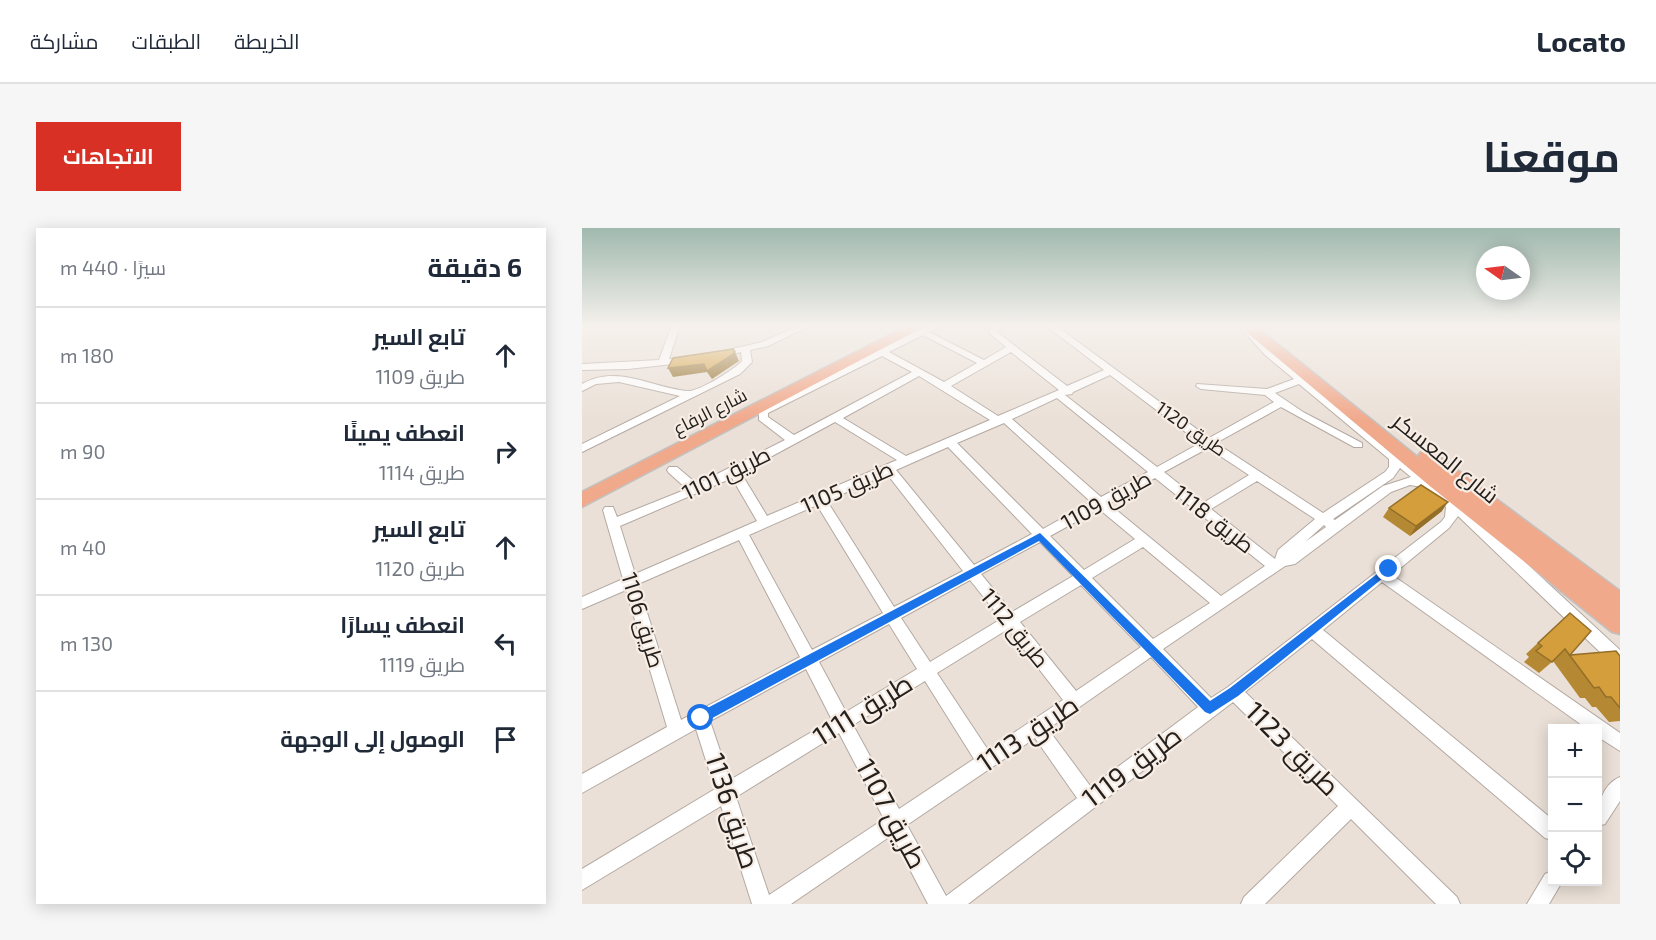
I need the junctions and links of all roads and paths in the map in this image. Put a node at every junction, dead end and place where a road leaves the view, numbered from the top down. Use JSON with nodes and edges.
{"nodes":[{"id":1,"x":665,"y":357,"type":"edge"},
{"id":2,"x":711,"y":357,"type":"edge"},
{"id":3,"x":746,"y":357,"type":"edge"},
{"id":4,"x":838,"y":357,"type":"edge"},
{"id":5,"x":867,"y":357,"type":"edge"},
{"id":6,"x":877,"y":357,"type":"edge"},
{"id":7,"x":891,"y":357,"type":"edge"},
{"id":8,"x":972,"y":357,"type":"edge"},
{"id":9,"x":997,"y":357,"type":"edge"},
{"id":10,"x":1021,"y":357,"type":"edge"},
{"id":11,"x":1091,"y":357,"type":"edge"},
{"id":12,"x":1272,"y":357,"type":"edge"},
{"id":13,"x":1283,"y":357,"type":"edge"},
{"id":14,"x":1303,"y":357,"type":"edge"},
{"id":15,"x":663,"y":363,"type":"junction"},
{"id":16,"x":985,"y":364,"type":"junction"},
{"id":17,"x":582,"y":367,"type":"edge"},
{"id":18,"x":920,"y":372,"type":"junction"},
{"id":19,"x":1111,"y":372,"type":"junction"},
{"id":20,"x":1301,"y":380,"type":"junction"},
{"id":21,"x":944,"y":386,"type":"junction"},
{"id":22,"x":1201,"y":386,"type":"dead end"},
{"id":23,"x":582,"y":388,"type":"edge"},
{"id":24,"x":1268,"y":392,"type":"junction"},
{"id":25,"x":1064,"y":394,"type":"junction"},
{"id":26,"x":688,"y":396,"type":"junction"},
{"id":27,"x":1281,"y":403,"type":"junction"},
{"id":28,"x":834,"y":417,"type":"junction"},
{"id":29,"x":1003,"y":420,"type":"junction"},
{"id":30,"x":793,"y":440,"type":"junction"},
{"id":31,"x":950,"y":442,"type":"junction"},
{"id":32,"x":1208,"y":443,"type":"junction"},
{"id":33,"x":1358,"y":445,"type":"dead end"},
{"id":34,"x":582,"y":448,"type":"edge"},
{"id":35,"x":1395,"y":458,"type":"junction"},
{"id":36,"x":906,"y":461,"type":"junction"},
{"id":37,"x":889,"y":469,"type":"junction"},
{"id":38,"x":673,"y":471,"type":"dead end"},
{"id":39,"x":734,"y":471,"type":"junction"},
{"id":40,"x":1154,"y":472,"type":"junction"},
{"id":41,"x":1258,"y":475,"type":"junction"},
{"id":42,"x":1425,"y":483,"type":"junction"},
{"id":43,"x":582,"y":485,"type":"edge"},
{"id":44,"x":696,"y":490,"type":"junction"},
{"id":45,"x":820,"y":499,"type":"junction"},
{"id":46,"x":582,"y":500,"type":"edge"},
{"id":47,"x":1100,"y":503,"type":"junction"},
{"id":48,"x":1453,"y":505,"type":"junction"},
{"id":49,"x":1201,"y":510,"type":"junction"},
{"id":50,"x":611,"y":517,"type":"joint"},
{"id":51,"x":1323,"y":519,"type":"junction"},
{"id":52,"x":765,"y":523,"type":"junction"},
{"id":53,"x":1445,"y":525,"type":"junction"},
{"id":54,"x":1336,"y":527,"type":"junction"},
{"id":55,"x":1480,"y":529,"type":"junction"},
{"id":56,"x":742,"y":533,"type":"junction"},
{"id":57,"x":1040,"y":537,"type":"junction"},
{"id":58,"x":1144,"y":540,"type":"junction"},
{"id":59,"x":1278,"y":564,"type":"junction"},
{"id":60,"x":971,"y":573,"type":"junction"},
{"id":61,"x":1382,"y":575,"type":"junction"},
{"id":62,"x":1081,"y":576,"type":"junction"},
{"id":63,"x":631,"y":581,"type":"junction"},
{"id":64,"x":1620,"y":602,"type":"edge"},
{"id":65,"x":582,"y":603,"type":"edge"},
{"id":66,"x":1221,"y":604,"type":"junction"},
{"id":67,"x":892,"y":616,"type":"junction"},
{"id":68,"x":1010,"y":620,"type":"junction"},
{"id":69,"x":1620,"y":625,"type":"edge"},
{"id":70,"x":1312,"y":630,"type":"junction"},
{"id":71,"x":1152,"y":648,"type":"junction"},
{"id":72,"x":1620,"y":658,"type":"edge"},
{"id":73,"x":812,"y":660,"type":"junction"},
{"id":74,"x":928,"y":669,"type":"junction"},
{"id":75,"x":1234,"y":692,"type":"junction"},
{"id":76,"x":1075,"y":702,"type":"junction"},
{"id":77,"x":1210,"y":708,"type":"junction"},
{"id":78,"x":701,"y":718,"type":"junction"},
{"id":79,"x":842,"y":723,"type":"junction"},
{"id":80,"x":1037,"y":728,"type":"junction"},
{"id":81,"x":676,"y":730,"type":"junction"},
{"id":82,"x":1620,"y":743,"type":"edge"},
{"id":83,"x":986,"y":762,"type":"junction"},
{"id":84,"x":582,"y":784,"type":"edge"},
{"id":85,"x":1620,"y":786,"type":"edge"},
{"id":86,"x":727,"y":792,"type":"junction"},
{"id":87,"x":1089,"y":800,"type":"junction"},
{"id":88,"x":1350,"y":807,"type":"junction"},
{"id":89,"x":1602,"y":811,"type":"edge"},
{"id":90,"x":895,"y":822,"type":"junction"},
{"id":91,"x":1548,"y":828,"type":"edge"},
{"id":92,"x":582,"y":880,"type":"edge"},
{"id":93,"x":1549,"y":886,"type":"edge"},
{"id":94,"x":952,"y":903,"type":"edge"},
{"id":95,"x":762,"y":904,"type":"edge"},
{"id":96,"x":773,"y":904,"type":"edge"},
{"id":97,"x":1251,"y":904,"type":"edge"},
{"id":98,"x":1450,"y":904,"type":"edge"},
{"id":99,"x":1537,"y":904,"type":"edge"}],
"edges":[{"from":1,"to":15,"type":"street"},
{"from":2,"to":15,"type":"street"},
{"from":3,"to":26,"type":"street"},
{"from":4,"to":43,"type":"main road","name":"شارع الرفاع"},
{"from":5,"to":46,"type":"main road","name":"شارع الرفاع"},
{"from":6,"to":30,"type":"street"},
{"from":7,"to":18,"type":"street"},
{"from":8,"to":16,"type":"street"},
{"from":9,"to":16,"type":"street"},
{"from":10,"to":25,"type":"street","name":"طريق 1118"},
{"from":11,"to":19,"type":"street","name":"طريق 1120"},
{"from":12,"to":20,"type":"street"},
{"from":13,"to":69,"type":"main road","name":"شارع المعسكر"},
{"from":14,"to":64,"type":"main road","name":"شارع المعسكر"},
{"from":15,"to":17,"type":"street"},
{"from":16,"to":21,"type":"street"},
{"from":18,"to":21,"type":"street"},
{"from":18,"to":28,"type":"street","name":"طريق 1101"},
{"from":19,"to":25,"type":"street","name":"طريق 1105"},
{"from":19,"to":32,"type":"street","name":"طريق 1120"},
{"from":20,"to":24,"type":"street"},
{"from":20,"to":35,"type":"street"},
{"from":21,"to":29,"type":"street"},
{"from":22,"to":24,"type":"street"},
{"from":23,"to":26,"type":"street"},
{"from":24,"to":27,"type":"street"},
{"from":25,"to":29,"type":"street","name":"طريق 1105"},
{"from":25,"to":40,"type":"street","name":"طريق 1118"},
{"from":26,"to":34,"type":"street"},
{"from":27,"to":32,"type":"street","name":"طريق 1109"},
{"from":27,"to":33,"type":"street"},
{"from":28,"to":30,"type":"street","name":"طريق 1101"},
{"from":28,"to":36,"type":"street"},
{"from":29,"to":31,"type":"street","name":"طريق 1105"},
{"from":29,"to":47,"type":"street"},
{"from":30,"to":39,"type":"street","name":"طريق 1101"},
{"from":31,"to":36,"type":"street","name":"طريق 1105"},
{"from":31,"to":57,"type":"street"},
{"from":32,"to":40,"type":"street","name":"طريق 1109"},
{"from":32,"to":41,"type":"street","name":"طريق 1120"},
{"from":35,"to":42,"type":"street"},
{"from":35,"to":51,"type":"street","name":"طريق 1113"},
{"from":36,"to":37,"type":"street","name":"طريق 1105"},
{"from":37,"to":45,"type":"street","name":"طريق 1105"},
{"from":37,"to":60,"type":"street","name":"طريق 1112"},
{"from":38,"to":44,"type":"street"},
{"from":39,"to":44,"type":"street","name":"طريق 1101"},
{"from":39,"to":52,"type":"street"},
{"from":40,"to":47,"type":"street","name":"طريق 1109"},
{"from":40,"to":49,"type":"street","name":"طريق 1118"},
{"from":41,"to":49,"type":"street"},
{"from":41,"to":51,"type":"street","name":"طريق 1120"},
{"from":42,"to":48,"type":"street"},
{"from":42,"to":54,"type":"street","name":"طريق 1113"},
{"from":44,"to":50,"type":"street","name":"طريق 1101"},
{"from":45,"to":52,"type":"street","name":"طريق 1105"},
{"from":45,"to":67,"type":"street"},
{"from":47,"to":57,"type":"street","name":"طريق 1109"},
{"from":47,"to":58,"type":"street"},
{"from":48,"to":53,"type":"street","name":"طريق 1119"},
{"from":48,"to":55,"type":"street"},
{"from":49,"to":59,"type":"street","name":"طريق 1118"},
{"from":50,"to":63,"type":"street","name":"طريق 1106"},
{"from":51,"to":54,"type":"street","name":"طريق 1120"},
{"from":51,"to":59,"type":"street","name":"طريق 1113"},
{"from":52,"to":56,"type":"street","name":"طريق 1105"},
{"from":53,"to":55,"type":"street"},
{"from":53,"to":61,"type":"street","name":"طريق 1119"},
{"from":54,"to":59,"type":"street","name":"طريق 1113"},
{"from":55,"to":72,"type":"street"},
{"from":56,"to":63,"type":"street","name":"طريق 1105"},
{"from":56,"to":73,"type":"street","name":"طريق 1107"},
{"from":57,"to":60,"type":"street","name":"طريق 1109"},
{"from":57,"to":62,"type":"street"},
{"from":58,"to":62,"type":"street","name":"طريق 1111"},
{"from":58,"to":66,"type":"street"},
{"from":59,"to":66,"type":"street","name":"طريق 1113"},
{"from":60,"to":67,"type":"street","name":"طريق 1109"},
{"from":60,"to":68,"type":"street","name":"طريق 1112"},
{"from":61,"to":70,"type":"street","name":"طريق 1119"},
{"from":61,"to":82,"type":"street"},
{"from":62,"to":68,"type":"street","name":"طريق 1111"},
{"from":62,"to":71,"type":"street"},
{"from":63,"to":65,"type":"street","name":"طريق 1105"},
{"from":63,"to":81,"type":"street","name":"طريق 1106"},
{"from":66,"to":71,"type":"street","name":"طريق 1113"},
{"from":67,"to":73,"type":"street","name":"طريق 1109"},
{"from":67,"to":74,"type":"street"},
{"from":68,"to":74,"type":"street","name":"طريق 1111"},
{"from":68,"to":76,"type":"street","name":"طريق 1112"},
{"from":70,"to":75,"type":"street","name":"طريق 1119"},
{"from":70,"to":91,"type":"street"},
{"from":71,"to":76,"type":"street","name":"طريق 1113"},
{"from":71,"to":77,"type":"street"},
{"from":73,"to":78,"type":"street","name":"طريق 1109"},
{"from":73,"to":79,"type":"street","name":"طريق 1107"},
{"from":74,"to":79,"type":"street","name":"طريق 1111"},
{"from":74,"to":83,"type":"street"},
{"from":75,"to":77,"type":"street","name":"طريق 1119"},
{"from":75,"to":88,"type":"street","name":"طريق 1123"},
{"from":76,"to":80,"type":"street","name":"طريق 1113"},
{"from":77,"to":87,"type":"street","name":"طريق 1119"},
{"from":78,"to":81,"type":"street","name":"طريق 1109"},
{"from":78,"to":86,"type":"street","name":"طريق 1136"},
{"from":79,"to":86,"type":"street","name":"طريق 1111"},
{"from":79,"to":90,"type":"street","name":"طريق 1107"},
{"from":80,"to":83,"type":"street","name":"طريق 1113"},
{"from":80,"to":87,"type":"street"},
{"from":81,"to":84,"type":"street","name":"طريق 1109"},
{"from":83,"to":90,"type":"street","name":"طريق 1113"},
{"from":85,"to":89,"type":"street"},
{"from":86,"to":92,"type":"street","name":"طريق 1111"},
{"from":86,"to":95,"type":"street","name":"طريق 1136"},
{"from":87,"to":94,"type":"street","name":"طريق 1119"},
{"from":88,"to":97,"type":"street","name":"طريق 1123"},
{"from":88,"to":98,"type":"street","name":"طريق 1123"},
{"from":90,"to":94,"type":"street","name":"طريق 1107"},
{"from":90,"to":96,"type":"street","name":"طريق 1113"},
{"from":93,"to":99,"type":"street"}]}
